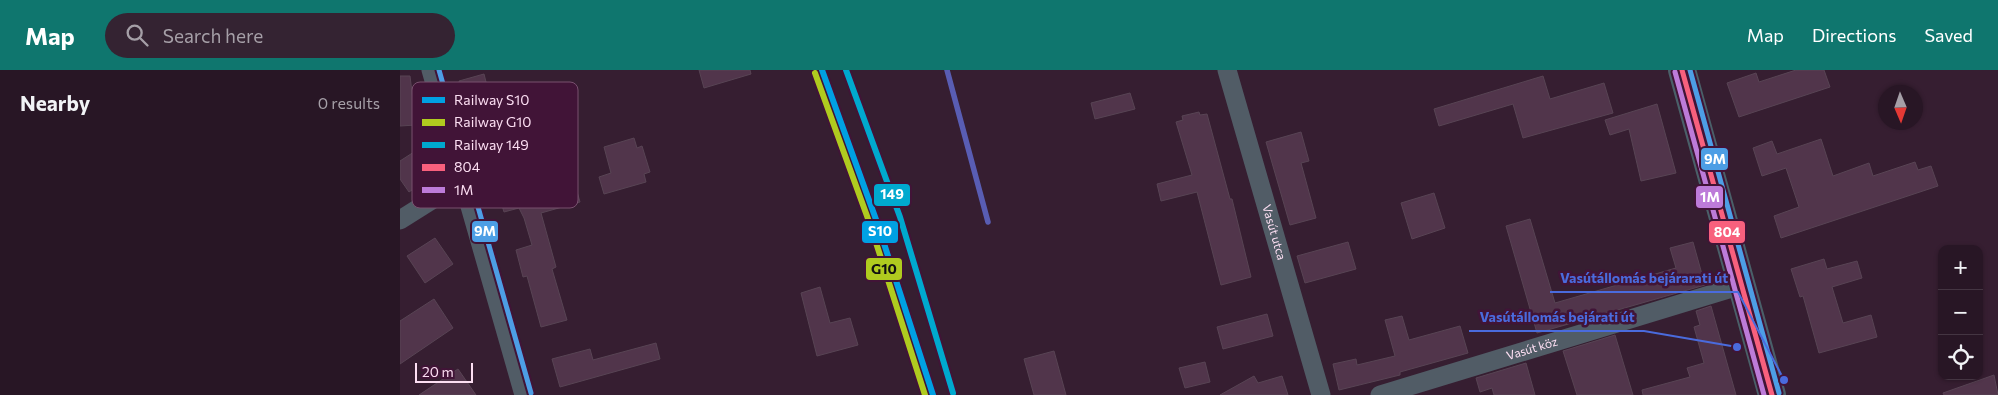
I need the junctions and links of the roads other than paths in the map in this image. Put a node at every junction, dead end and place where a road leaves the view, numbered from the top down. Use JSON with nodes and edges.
{"nodes":[{"id":1,"x":1226,"y":70,"type":"edge"},
{"id":2,"x":1682,"y":70,"type":"edge"},
{"id":3,"x":419,"y":208,"type":"edge"},
{"id":4,"x":470,"y":208,"type":"edge"},
{"id":5,"x":400,"y":220,"type":"edge"},
{"id":6,"x":1742,"y":285,"type":"junction"},
{"id":7,"x":524,"y":395,"type":"edge"},
{"id":8,"x":1321,"y":395,"type":"edge"},
{"id":9,"x":1380,"y":395,"type":"edge"},
{"id":10,"x":1772,"y":395,"type":"edge"}],
"edges":[{"from":1,"to":8,"type":"street","name":"Vasút utca"},
{"from":2,"to":6,"type":"main road"},
{"from":3,"to":5,"type":"street"},
{"from":4,"to":7,"type":"street"},
{"from":6,"to":9,"type":"street","name":"Vasút köz"},
{"from":6,"to":10,"type":"main road"}]}
